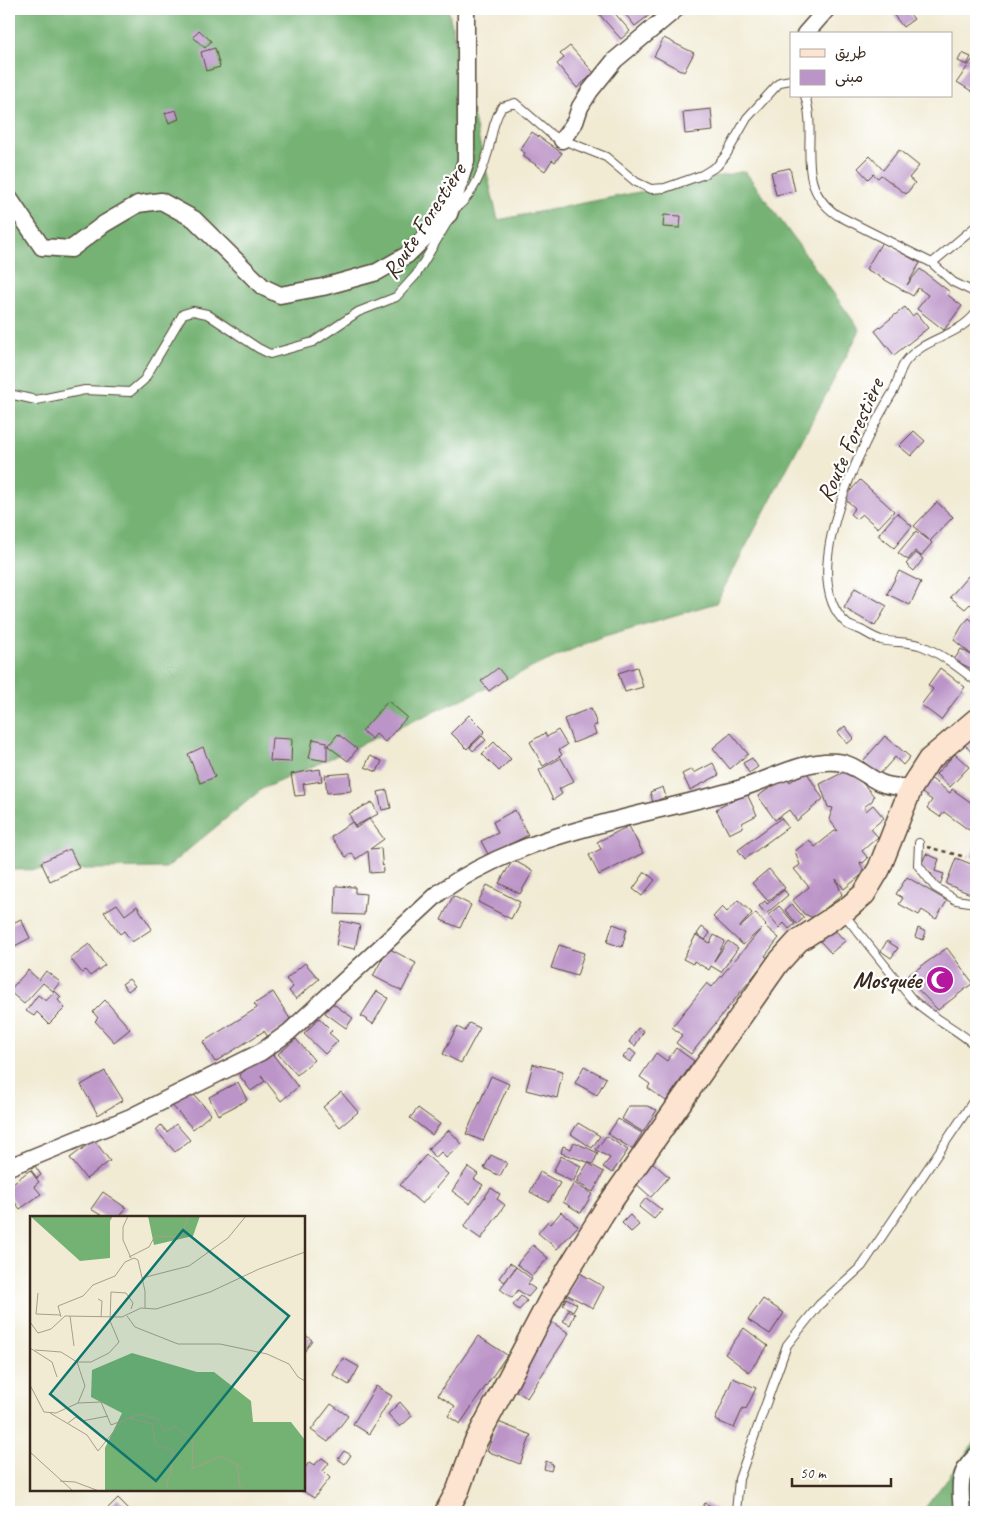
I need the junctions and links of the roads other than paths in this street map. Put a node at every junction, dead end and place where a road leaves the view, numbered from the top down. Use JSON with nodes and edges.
{"nodes":[{"id":1,"x":466,"y":9,"type":"edge"},
{"id":2,"x":676,"y":9,"type":"edge"},
{"id":3,"x":827,"y":9,"type":"edge"},
{"id":4,"x":807,"y":32,"type":"edge"},
{"id":5,"x":790,"y":80,"type":"edge"},
{"id":6,"x":806,"y":98,"type":"edge"},
{"id":7,"x":562,"y":140,"type":"junction"},
{"id":8,"x":9,"y":198,"type":"edge"},
{"id":9,"x":449,"y":214,"type":"junction"},
{"id":10,"x":976,"y":226,"type":"edge"},
{"id":11,"x":932,"y":263,"type":"junction"},
{"id":12,"x":976,"y":293,"type":"edge"},
{"id":13,"x":976,"y":313,"type":"edge"},
{"id":14,"x":9,"y":394,"type":"edge"},
{"id":15,"x":976,"y":681,"type":"edge"},
{"id":16,"x":976,"y":720,"type":"edge"},
{"id":17,"x":911,"y":788,"type":"junction"},
{"id":18,"x":919,"y":843,"type":"road end"},
{"id":19,"x":976,"y":903,"type":"edge"},
{"id":20,"x":842,"y":912,"type":"junction"},
{"id":21,"x":976,"y":1046,"type":"edge"},
{"id":22,"x":976,"y":1097,"type":"edge"},
{"id":23,"x":9,"y":1167,"type":"edge"},
{"id":24,"x":976,"y":1456,"type":"edge"},
{"id":25,"x":446,"y":1512,"type":"edge"},
{"id":26,"x":736,"y":1512,"type":"edge"},
{"id":27,"x":962,"y":1512,"type":"edge"}],
"edges":[{"from":1,"to":9,"type":"street"},
{"from":2,"to":7,"type":"street"},
{"from":3,"to":4,"type":"street"},
{"from":5,"to":7,"type":"lane","name":"Route Forestière"},
{"from":6,"to":11,"type":"lane"},
{"from":7,"to":9,"type":"lane","name":"Route Forestière"},
{"from":8,"to":9,"type":"street"},
{"from":9,"to":14,"type":"lane","name":"Route Forestière"},
{"from":10,"to":11,"type":"lane"},
{"from":11,"to":12,"type":"lane"},
{"from":13,"to":15,"type":"lane","name":"Route Forestière"},
{"from":16,"to":17,"type":"street"},
{"from":17,"to":20,"type":"street"},
{"from":17,"to":23,"type":"street"},
{"from":18,"to":19,"type":"lane"},
{"from":20,"to":21,"type":"lane"},
{"from":20,"to":25,"type":"street"},
{"from":22,"to":26,"type":"lane"},
{"from":24,"to":27,"type":"street"}]}
